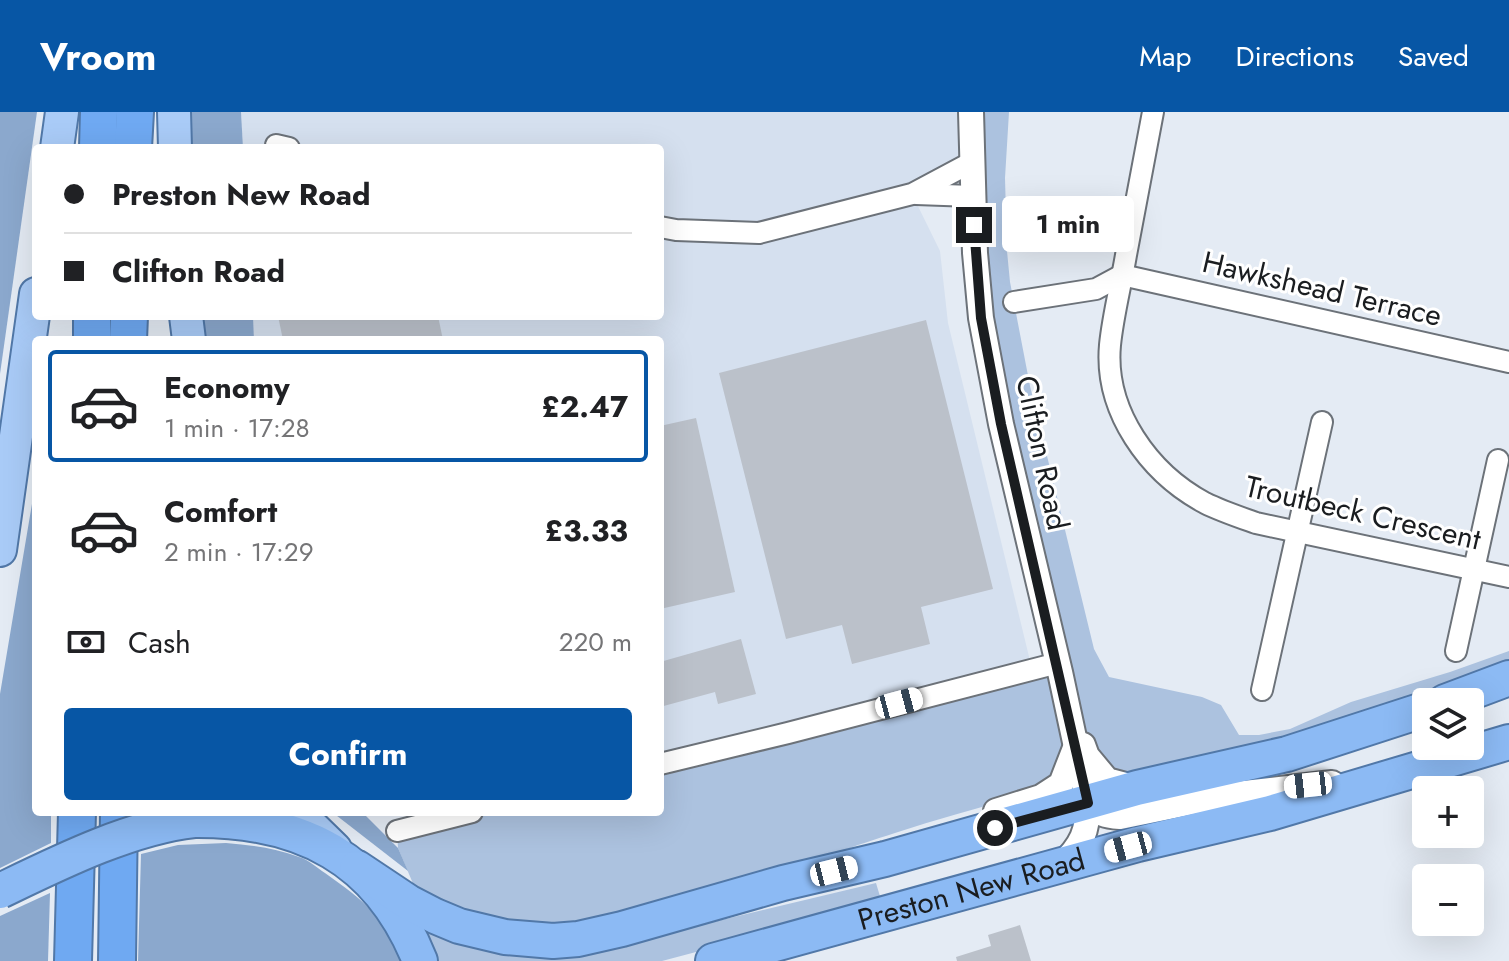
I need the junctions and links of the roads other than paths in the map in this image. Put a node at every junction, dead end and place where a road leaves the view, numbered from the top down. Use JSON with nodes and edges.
{"nodes":[{"id":1,"x":62,"y":112,"type":"edge"},
{"id":2,"x":99,"y":112,"type":"edge"},
{"id":3,"x":135,"y":112,"type":"edge"},
{"id":4,"x":174,"y":112,"type":"edge"},
{"id":5,"x":971,"y":112,"type":"edge"},
{"id":6,"x":1153,"y":112,"type":"edge"},
{"id":7,"x":58,"y":144,"type":"edge"},
{"id":8,"x":98,"y":144,"type":"edge"},
{"id":9,"x":133,"y":144,"type":"edge"},
{"id":10,"x":175,"y":144,"type":"edge"},
{"id":11,"x":972,"y":162,"type":"junction"},
{"id":12,"x":912,"y":194,"type":"junction"},
{"id":13,"x":972,"y":196,"type":"junction"},
{"id":14,"x":664,"y":228,"type":"edge"},
{"id":15,"x":1122,"y":275,"type":"junction"},
{"id":16,"x":1014,"y":302,"type":"dead end"},
{"id":17,"x":32,"y":320,"type":"edge"},
{"id":18,"x":1509,"y":362,"type":"edge"},
{"id":19,"x":1322,"y":422,"type":"dead end"},
{"id":20,"x":1498,"y":460,"type":"dead end"},
{"id":21,"x":1297,"y":532,"type":"junction"},
{"id":22,"x":0,"y":550,"type":"edge"},
{"id":23,"x":1474,"y":570,"type":"junction"},
{"id":24,"x":1509,"y":577,"type":"edge"},
{"id":25,"x":1456,"y":651,"type":"dead end"},
{"id":26,"x":1059,"y":667,"type":"junction"},
{"id":27,"x":1509,"y":678,"type":"edge"},
{"id":28,"x":1482,"y":688,"type":"edge"},
{"id":29,"x":1262,"y":690,"type":"dead end"},
{"id":30,"x":1412,"y":714,"type":"edge"},
{"id":31,"x":1509,"y":742,"type":"edge"},
{"id":32,"x":1075,"y":748,"type":"junction"},
{"id":33,"x":664,"y":763,"type":"edge"},
{"id":34,"x":1402,"y":775,"type":"junction"},
{"id":35,"x":1137,"y":788,"type":"junction"},
{"id":36,"x":1088,"y":803,"type":"junction"},
{"id":37,"x":77,"y":816,"type":"edge"},
{"id":38,"x":119,"y":816,"type":"edge"},
{"id":39,"x":301,"y":816,"type":"edge"},
{"id":40,"x":456,"y":816,"type":"edge"},
{"id":41,"x":397,"y":831,"type":"dead end"},
{"id":42,"x":885,"y":859,"type":"junction"},
{"id":43,"x":350,"y":863,"type":"junction"},
{"id":44,"x":1061,"y":865,"type":"junction"},
{"id":45,"x":0,"y":891,"type":"edge"},
{"id":46,"x":73,"y":961,"type":"edge"},
{"id":47,"x":117,"y":961,"type":"edge"},
{"id":48,"x":420,"y":961,"type":"edge"},
{"id":49,"x":713,"y":961,"type":"edge"}],
"edges":[{"from":1,"to":7,"type":"main road"},
{"from":2,"to":8,"type":"highway"},
{"from":3,"to":9,"type":"highway"},
{"from":4,"to":10,"type":"main road"},
{"from":5,"to":11,"type":"street","name":"Clifton Road"},
{"from":6,"to":15,"type":"street","name":"Troutbeck Crescent"},
{"from":11,"to":12,"type":"street"},
{"from":11,"to":13,"type":"street","name":"Clifton Road"},
{"from":12,"to":13,"type":"street"},
{"from":12,"to":14,"type":"street"},
{"from":13,"to":26,"type":"street","name":"Clifton Road"},
{"from":15,"to":16,"type":"street"},
{"from":15,"to":18,"type":"street","name":"Hawkshead Terrace"},
{"from":15,"to":21,"type":"street","name":"Troutbeck Crescent"},
{"from":17,"to":22,"type":"main road"},
{"from":19,"to":21,"type":"street"},
{"from":20,"to":23,"type":"street"},
{"from":21,"to":23,"type":"street","name":"Troutbeck Crescent"},
{"from":21,"to":29,"type":"street"},
{"from":23,"to":24,"type":"street","name":"Troutbeck Crescent"},
{"from":23,"to":25,"type":"street"},
{"from":26,"to":32,"type":"street","name":"Clifton Road"},
{"from":26,"to":33,"type":"street"},
{"from":26,"to":35,"type":"street"},
{"from":27,"to":28,"type":"highway"},
{"from":30,"to":35,"type":"highway","name":"Preston New Road"},
{"from":31,"to":34,"type":"highway","name":"Preston New Road"},
{"from":32,"to":36,"type":"street","name":"Clifton Road"},
{"from":32,"to":42,"type":"street"},
{"from":34,"to":36,"type":"street"},
{"from":34,"to":44,"type":"highway","name":"Preston New Road"},
{"from":35,"to":36,"type":"highway","name":"Preston New Road"},
{"from":36,"to":42,"type":"highway","name":"Preston New Road"},
{"from":36,"to":44,"type":"street"},
{"from":37,"to":46,"type":"highway"},
{"from":38,"to":47,"type":"highway"},
{"from":39,"to":43,"type":"main road"},
{"from":40,"to":41,"type":"street"},
{"from":42,"to":43,"type":"highway","name":"Preston New Road"},
{"from":43,"to":45,"type":"highway","name":"Preston New Road","bridge":true},
{"from":43,"to":48,"type":"highway"},
{"from":44,"to":49,"type":"highway","name":"Preston New Road"}]}
